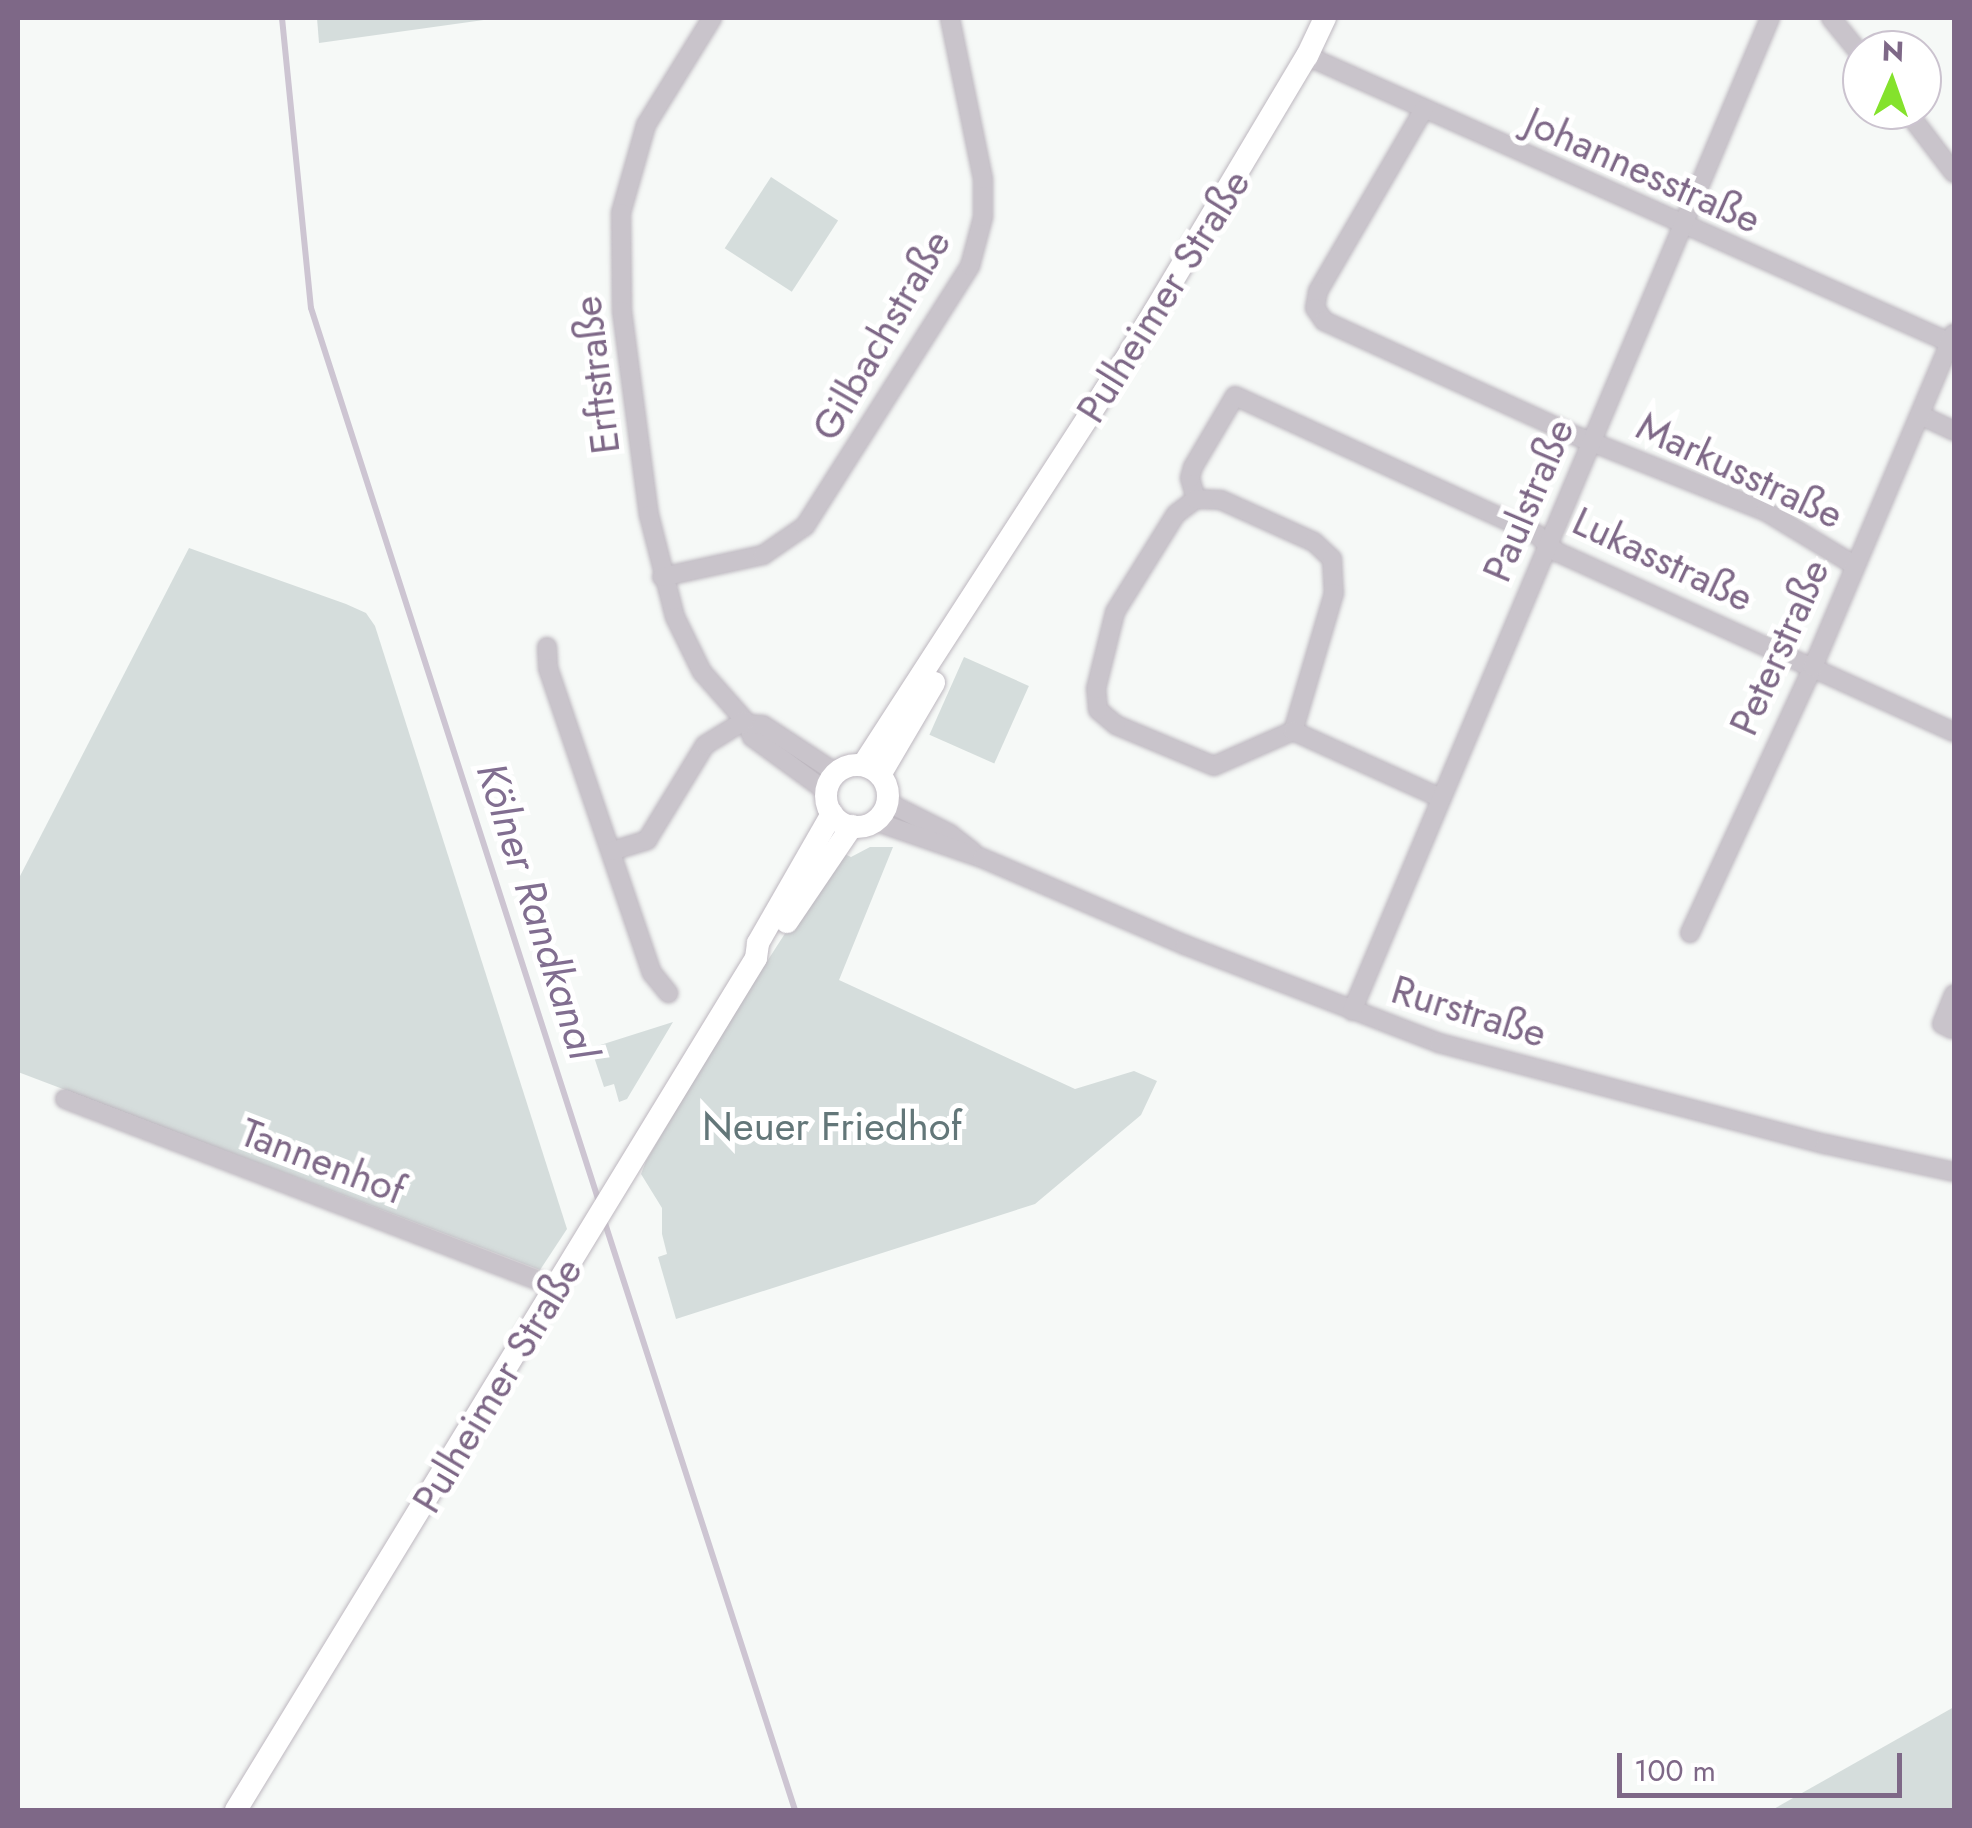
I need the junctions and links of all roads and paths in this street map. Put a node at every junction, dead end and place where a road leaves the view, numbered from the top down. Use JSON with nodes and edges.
{"nodes":[{"id":1,"x":712,"y":18,"type":"edge"},
{"id":2,"x":950,"y":18,"type":"edge"},
{"id":3,"x":1326,"y":18,"type":"edge"},
{"id":4,"x":1770,"y":18,"type":"edge"},
{"id":5,"x":1307,"y":56,"type":"junction"},
{"id":6,"x":1424,"y":110,"type":"junction"},
{"id":7,"x":1921,"y":130,"type":"edge"},
{"id":8,"x":1954,"y":173,"type":"edge"},
{"id":9,"x":1680,"y":224,"type":"junction"},
{"id":10,"x":1953,"y":338,"type":"edge"},
{"id":11,"x":1920,"y":415,"type":"junction"},
{"id":12,"x":1954,"y":430,"type":"edge"},
{"id":13,"x":1592,"y":440,"type":"junction"},
{"id":14,"x":1196,"y":499,"type":"junction"},
{"id":15,"x":1547,"y":544,"type":"junction"},
{"id":16,"x":1854,"y":565,"type":"junction"},
{"id":17,"x":662,"y":578,"type":"junction"},
{"id":18,"x":547,"y":647,"type":"dead end"},
{"id":19,"x":1813,"y":667,"type":"junction"},
{"id":20,"x":746,"y":723,"type":"junction"},
{"id":21,"x":1293,"y":731,"type":"junction"},
{"id":22,"x":1954,"y":732,"type":"edge"},
{"id":23,"x":871,"y":770,"type":"junction"},
{"id":24,"x":1441,"y":798,"type":"junction"},
{"id":25,"x":851,"y":805,"type":"junction"},
{"id":26,"x":612,"y":851,"type":"junction"},
{"id":27,"x":1690,"y":932,"type":"dead end"},
{"id":28,"x":668,"y":993,"type":"dead end"},
{"id":29,"x":1954,"y":994,"type":"edge"},
{"id":30,"x":1352,"y":1011,"type":"junction"},
{"id":31,"x":1952,"y":1029,"type":"edge"},
{"id":32,"x":65,"y":1099,"type":"dead end"},
{"id":33,"x":1954,"y":1172,"type":"edge"},
{"id":34,"x":555,"y":1287,"type":"junction"},
{"id":35,"x":236,"y":1810,"type":"edge"}],
"edges":[{"from":1,"to":17,"type":"street","name":"Erftstraße"},
{"from":2,"to":17,"type":"street","name":"Gilbachstraße"},
{"from":3,"to":5,"type":"main road","name":"Pulheimer Straße"},
{"from":4,"to":9,"type":"street","name":"Paulstraße"},
{"from":5,"to":6,"type":"street","name":"Johannesstraße"},
{"from":5,"to":23,"type":"main road","name":"Pulheimer Straße"},
{"from":6,"to":9,"type":"street","name":"Johannesstraße"},
{"from":6,"to":13,"type":"street","name":"Markusstraße"},
{"from":7,"to":8,"type":"street"},
{"from":9,"to":10,"type":"street","name":"Johannesstraße"},
{"from":9,"to":13,"type":"street","name":"Paulstraße"},
{"from":10,"to":11,"type":"street","name":"Peterstraße"},
{"from":11,"to":12,"type":"street"},
{"from":11,"to":16,"type":"street","name":"Peterstraße"},
{"from":13,"to":15,"type":"street","name":"Paulstraße"},
{"from":13,"to":16,"type":"street","name":"Markusstraße"},
{"from":14,"to":15,"type":"street","name":"Lukasstraße"},
{"from":14,"to":21,"type":"street"},
{"from":14,"to":21,"type":"street"},
{"from":15,"to":19,"type":"street","name":"Lukasstraße"},
{"from":15,"to":24,"type":"street","name":"Paulstraße"},
{"from":16,"to":19,"type":"street","name":"Peterstraße"},
{"from":17,"to":20,"type":"street","name":"Erftstraße"},
{"from":18,"to":26,"type":"street"},
{"from":19,"to":22,"type":"street","name":"Lukasstraße"},
{"from":19,"to":27,"type":"street","name":"Peterstraße"},
{"from":20,"to":25,"type":"street","name":"Erftstraße"},
{"from":20,"to":26,"type":"street"},
{"from":21,"to":24,"type":"street"},
{"from":23,"to":25,"type":"main road"},
{"from":23,"to":25,"type":"main road"},
{"from":24,"to":30,"type":"street","name":"Paulstraße"},
{"from":25,"to":30,"type":"street","name":"Rurstraße"},
{"from":25,"to":34,"type":"main road","name":"Pulheimer Straße"},
{"from":26,"to":28,"type":"street"},
{"from":29,"to":31,"type":"street"},
{"from":30,"to":33,"type":"street","name":"Rurstraße"},
{"from":32,"to":34,"type":"street","name":"Tannenhof"},
{"from":34,"to":35,"type":"main road","name":"Pulheimer Straße"}]}
